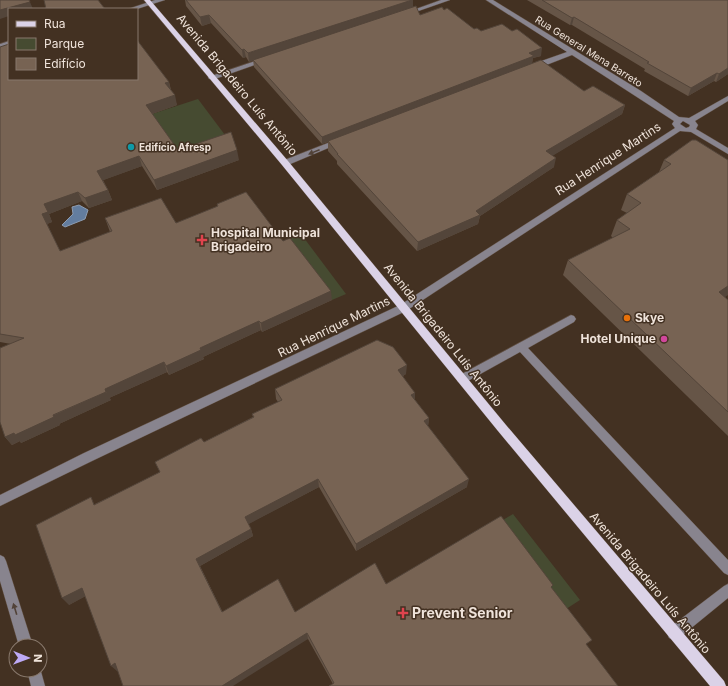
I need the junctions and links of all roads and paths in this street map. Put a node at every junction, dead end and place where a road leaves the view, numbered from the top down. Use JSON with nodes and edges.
{"nodes":[{"id":1,"x":162,"y":0,"type":"edge"},
{"id":2,"x":447,"y":0,"type":"edge"},
{"id":3,"x":489,"y":0,"type":"edge"},
{"id":4,"x":149,"y":2,"type":"edge"},
{"id":5,"x":134,"y":8,"type":"edge"},
{"id":6,"x":394,"y":17,"type":"edge"},
{"id":7,"x":572,"y":52,"type":"junction"},
{"id":8,"x":273,"y":57,"type":"edge"},
{"id":9,"x":528,"y":69,"type":"edge"},
{"id":10,"x":212,"y":77,"type":"junction"},
{"id":11,"x":728,"y":98,"type":"edge"},
{"id":12,"x":679,"y":124,"type":"junction"},
{"id":13,"x":691,"y":125,"type":"junction"},
{"id":14,"x":351,"y":137,"type":"edge"},
{"id":15,"x":728,"y":151,"type":"edge"},
{"id":16,"x":285,"y":163,"type":"junction"},
{"id":17,"x":403,"y":308,"type":"junction"},
{"id":18,"x":571,"y":319,"type":"dead end"},
{"id":19,"x":521,"y":347,"type":"junction"},
{"id":20,"x":462,"y":379,"type":"junction"},
{"id":21,"x":0,"y":501,"type":"edge"},
{"id":22,"x":0,"y":560,"type":"edge"},
{"id":23,"x":728,"y":569,"type":"edge"},
{"id":24,"x":728,"y":590,"type":"edge"},
{"id":25,"x":674,"y":633,"type":"junction"},
{"id":26,"x":24,"y":638,"type":"edge"},
{"id":27,"x":719,"y":686,"type":"edge"}],
"edges":[{"from":1,"to":4,"type":"street"},
{"from":2,"to":6,"type":"street"},
{"from":3,"to":7,"type":"street","name":"Rua General Mena Barreto"},
{"from":4,"to":5,"type":"street"},
{"from":4,"to":10,"type":"main road","name":"Avenida Brigadeiro Luís Antônio"},
{"from":7,"to":9,"type":"street"},
{"from":7,"to":12,"type":"street","name":"Rua General Mena Barreto"},
{"from":8,"to":10,"type":"street"},
{"from":10,"to":16,"type":"main road","name":"Avenida Brigadeiro Luís Antônio"},
{"from":11,"to":13,"type":"street"},
{"from":12,"to":13,"type":"street"},
{"from":12,"to":17,"type":"street","name":"Rua Henrique Martins"},
{"from":13,"to":15,"type":"street"},
{"from":14,"to":16,"type":"street","one_way":true},
{"from":16,"to":17,"type":"main road","name":"Avenida Brigadeiro Luís Antônio"},
{"from":17,"to":20,"type":"main road","name":"Avenida Brigadeiro Luís Antônio"},
{"from":17,"to":21,"type":"street","name":"Rua Henrique Martins"},
{"from":18,"to":19,"type":"street"},
{"from":19,"to":20,"type":"street"},
{"from":19,"to":23,"type":"street"},
{"from":20,"to":25,"type":"main road","name":"Avenida Brigadeiro Luís Antônio"},
{"from":26,"to":22,"type":"street","one_way":true},
{"from":24,"to":25,"type":"street"},
{"from":25,"to":27,"type":"main road","name":"Avenida Brigadeiro Luís Antônio"}]}
